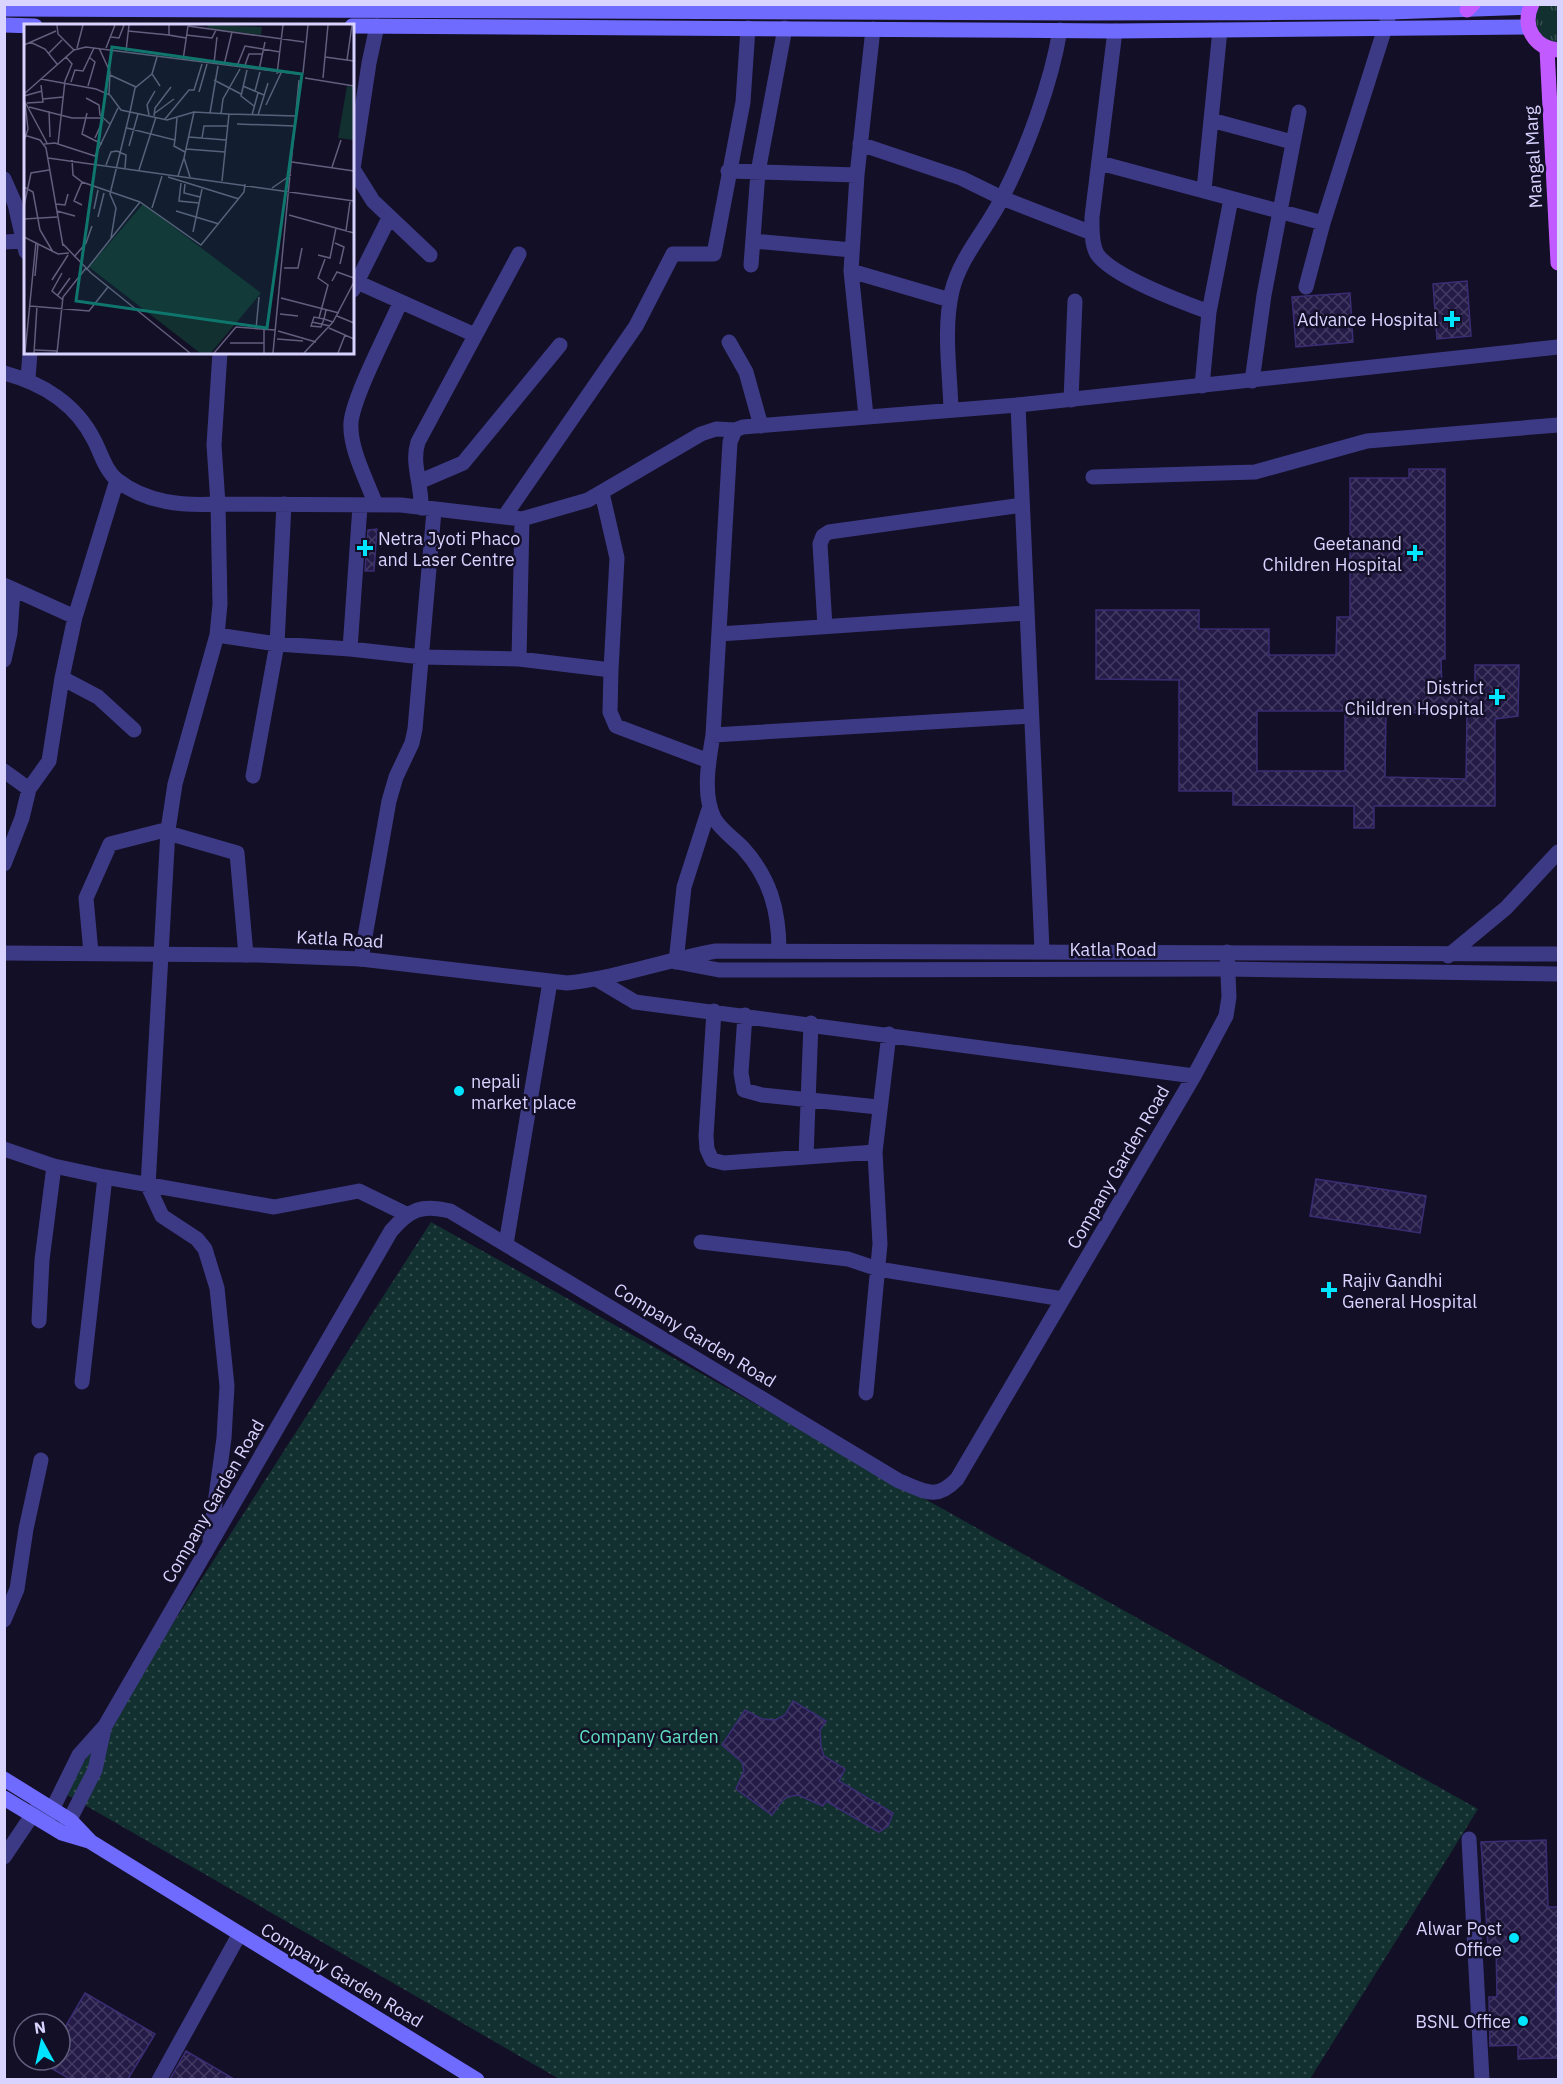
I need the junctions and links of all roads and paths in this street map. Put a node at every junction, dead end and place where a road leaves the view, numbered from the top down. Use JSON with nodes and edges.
{"nodes":[{"id":1,"x":1531,"y":6,"type":"edge"},
{"id":2,"x":1470,"y":7,"type":"edge"},
{"id":3,"x":115,"y":8,"type":"edge"},
{"id":4,"x":842,"y":8,"type":"edge"},
{"id":5,"x":926,"y":8,"type":"edge"},
{"id":6,"x":1030,"y":8,"type":"edge"},
{"id":7,"x":1207,"y":8,"type":"edge"},
{"id":8,"x":1363,"y":8,"type":"edge"},
{"id":9,"x":4,"y":9,"type":"edge"},
{"id":10,"x":1088,"y":9,"type":"edge"},
{"id":11,"x":1155,"y":9,"type":"edge"},
{"id":12,"x":1390,"y":12,"type":"junction"},
{"id":13,"x":588,"y":15,"type":"edge"},
{"id":14,"x":4,"y":25,"type":"edge"},
{"id":15,"x":24,"y":26,"type":"edge"},
{"id":16,"x":354,"y":26,"type":"edge"},
{"id":17,"x":377,"y":26,"type":"junction"},
{"id":18,"x":1528,"y":27,"type":"junction"},
{"id":19,"x":748,"y":28,"type":"junction"},
{"id":20,"x":785,"y":28,"type":"junction"},
{"id":21,"x":873,"y":28,"type":"junction"},
{"id":22,"x":1363,"y":28,"type":"junction"},
{"id":23,"x":1385,"y":28,"type":"junction"},
{"id":24,"x":1060,"y":30,"type":"junction"},
{"id":25,"x":1116,"y":30,"type":"junction"},
{"id":26,"x":1220,"y":30,"type":"junction"},
{"id":27,"x":1553,"y":50,"type":"edge"},
{"id":28,"x":1299,"y":112,"type":"dead end"},
{"id":29,"x":1211,"y":120,"type":"junction"},
{"id":30,"x":1292,"y":142,"type":"junction"},
{"id":31,"x":860,"y":144,"type":"junction"},
{"id":32,"x":354,"y":162,"type":"edge"},
{"id":33,"x":1100,"y":163,"type":"junction"},
{"id":34,"x":354,"y":171,"type":"edge"},
{"id":35,"x":728,"y":171,"type":"junction"},
{"id":36,"x":758,"y":172,"type":"junction"},
{"id":37,"x":856,"y":175,"type":"junction"},
{"id":38,"x":4,"y":179,"type":"edge"},
{"id":39,"x":1204,"y":190,"type":"junction"},
{"id":40,"x":1002,"y":198,"type":"junction"},
{"id":41,"x":1231,"y":199,"type":"junction"},
{"id":42,"x":1280,"y":210,"type":"junction"},
{"id":43,"x":389,"y":218,"type":"junction"},
{"id":44,"x":22,"y":222,"type":"edge"},
{"id":45,"x":1323,"y":223,"type":"junction"},
{"id":46,"x":1092,"y":233,"type":"junction"},
{"id":47,"x":753,"y":241,"type":"junction"},
{"id":48,"x":4,"y":242,"type":"edge"},
{"id":49,"x":24,"y":247,"type":"edge"},
{"id":50,"x":852,"y":250,"type":"junction"},
{"id":51,"x":519,"y":254,"type":"dead end"},
{"id":52,"x":430,"y":255,"type":"dead end"},
{"id":53,"x":1558,"y":263,"type":"edge"},
{"id":54,"x":751,"y":264,"type":"dead end"},
{"id":55,"x":851,"y":271,"type":"junction"},
{"id":56,"x":355,"y":286,"type":"edge"},
{"id":57,"x":1306,"y":287,"type":"dead end"},
{"id":58,"x":950,"y":300,"type":"junction"},
{"id":59,"x":1075,"y":301,"type":"dead end"},
{"id":60,"x":400,"y":303,"type":"junction"},
{"id":61,"x":1209,"y":312,"type":"junction"},
{"id":62,"x":475,"y":335,"type":"junction"},
{"id":63,"x":729,"y":342,"type":"dead end"},
{"id":64,"x":560,"y":345,"type":"dead end"},
{"id":65,"x":1558,"y":347,"type":"edge"},
{"id":66,"x":30,"y":354,"type":"edge"},
{"id":67,"x":220,"y":354,"type":"edge"},
{"id":68,"x":4,"y":373,"type":"edge"},
{"id":69,"x":28,"y":379,"type":"junction"},
{"id":70,"x":1252,"y":381,"type":"junction"},
{"id":71,"x":1202,"y":386,"type":"junction"},
{"id":72,"x":1071,"y":400,"type":"junction"},
{"id":73,"x":1018,"y":405,"type":"junction"},
{"id":74,"x":951,"y":410,"type":"junction"},
{"id":75,"x":866,"y":416,"type":"junction"},
{"id":76,"x":1558,"y":425,"type":"edge"},
{"id":77,"x":761,"y":426,"type":"junction"},
{"id":78,"x":735,"y":430,"type":"junction"},
{"id":79,"x":1093,"y":477,"type":"dead end"},
{"id":80,"x":117,"y":480,"type":"junction"},
{"id":81,"x":421,"y":481,"type":"junction"},
{"id":82,"x":602,"y":493,"type":"junction"},
{"id":83,"x":218,"y":504,"type":"junction"},
{"id":84,"x":284,"y":504,"type":"junction"},
{"id":85,"x":1022,"y":505,"type":"junction"},
{"id":86,"x":360,"y":506,"type":"junction"},
{"id":87,"x":376,"y":506,"type":"junction"},
{"id":88,"x":428,"y":509,"type":"junction"},
{"id":89,"x":504,"y":517,"type":"junction"},
{"id":90,"x":522,"y":519,"type":"junction"},
{"id":91,"x":9,"y":588,"type":"edge"},
{"id":92,"x":1026,"y":613,"type":"junction"},
{"id":93,"x":75,"y":617,"type":"junction"},
{"id":94,"x":825,"y":627,"type":"junction"},
{"id":95,"x":217,"y":634,"type":"junction"},
{"id":96,"x":719,"y":634,"type":"junction"},
{"id":97,"x":277,"y":644,"type":"junction"},
{"id":98,"x":350,"y":649,"type":"junction"},
{"id":99,"x":422,"y":657,"type":"junction"},
{"id":100,"x":519,"y":659,"type":"junction"},
{"id":101,"x":4,"y":660,"type":"edge"},
{"id":102,"x":611,"y":670,"type":"junction"},
{"id":103,"x":62,"y":678,"type":"junction"},
{"id":104,"x":1031,"y":716,"type":"junction"},
{"id":105,"x":134,"y":730,"type":"dead end"},
{"id":106,"x":713,"y":735,"type":"junction"},
{"id":107,"x":709,"y":760,"type":"junction"},
{"id":108,"x":4,"y":771,"type":"edge"},
{"id":109,"x":253,"y":776,"type":"dead end"},
{"id":110,"x":29,"y":789,"type":"junction"},
{"id":111,"x":710,"y":806,"type":"junction"},
{"id":112,"x":168,"y":833,"type":"junction"},
{"id":113,"x":1558,"y":852,"type":"edge"},
{"id":114,"x":4,"y":864,"type":"edge"},
{"id":115,"x":1042,"y":950,"type":"junction"},
{"id":116,"x":779,"y":951,"type":"junction"},
{"id":117,"x":808,"y":951,"type":"junction"},
{"id":118,"x":1059,"y":951,"type":"junction"},
{"id":119,"x":1227,"y":952,"type":"junction"},
{"id":120,"x":4,"y":953,"type":"edge"},
{"id":121,"x":91,"y":953,"type":"junction"},
{"id":122,"x":161,"y":953,"type":"junction"},
{"id":123,"x":1558,"y":954,"type":"edge"},
{"id":124,"x":246,"y":955,"type":"junction"},
{"id":125,"x":1448,"y":956,"type":"junction"},
{"id":126,"x":361,"y":958,"type":"junction"},
{"id":127,"x":673,"y":960,"type":"junction"},
{"id":128,"x":1058,"y":968,"type":"junction"},
{"id":129,"x":1227,"y":969,"type":"junction"},
{"id":130,"x":808,"y":970,"type":"junction"},
{"id":131,"x":1558,"y":974,"type":"edge"},
{"id":132,"x":598,"y":980,"type":"junction"},
{"id":133,"x":550,"y":982,"type":"junction"},
{"id":134,"x":714,"y":1011,"type":"junction"},
{"id":135,"x":746,"y":1015,"type":"junction"},
{"id":136,"x":811,"y":1023,"type":"junction"},
{"id":137,"x":889,"y":1034,"type":"junction"},
{"id":138,"x":1194,"y":1076,"type":"junction"},
{"id":139,"x":808,"y":1100,"type":"junction"},
{"id":140,"x":878,"y":1107,"type":"junction"},
{"id":141,"x":4,"y":1149,"type":"edge"},
{"id":142,"x":875,"y":1152,"type":"junction"},
{"id":143,"x":806,"y":1157,"type":"junction"},
{"id":144,"x":54,"y":1166,"type":"junction"},
{"id":145,"x":105,"y":1177,"type":"junction"},
{"id":146,"x":148,"y":1186,"type":"junction"},
{"id":147,"x":406,"y":1214,"type":"junction"},
{"id":148,"x":701,"y":1242,"type":"dead end"},
{"id":149,"x":506,"y":1244,"type":"junction"},
{"id":150,"x":878,"y":1269,"type":"junction"},
{"id":151,"x":1063,"y":1299,"type":"junction"},
{"id":152,"x":39,"y":1321,"type":"dead end"},
{"id":153,"x":82,"y":1382,"type":"dead end"},
{"id":154,"x":866,"y":1393,"type":"dead end"},
{"id":155,"x":41,"y":1460,"type":"dead end"},
{"id":156,"x":210,"y":1547,"type":"junction"},
{"id":157,"x":4,"y":1620,"type":"edge"},
{"id":158,"x":105,"y":1726,"type":"junction"},
{"id":159,"x":4,"y":1779,"type":"edge"},
{"id":160,"x":4,"y":1798,"type":"edge"},
{"id":161,"x":42,"y":1813,"type":"junction"},
{"id":162,"x":66,"y":1826,"type":"junction"},
{"id":163,"x":1469,"y":1839,"type":"dead end"},
{"id":164,"x":4,"y":1857,"type":"edge"},
{"id":165,"x":239,"y":1935,"type":"junction"},
{"id":166,"x":159,"y":2079,"type":"edge"},
{"id":167,"x":477,"y":2079,"type":"edge"},
{"id":168,"x":1482,"y":2079,"type":"edge"}],
"edges":[{"from":1,"to":2,"type":"main road"},
{"from":1,"to":18,"type":"main road"},
{"from":2,"to":12,"type":"main road"},
{"from":3,"to":9,"type":"main road"},
{"from":3,"to":13,"type":"main road"},
{"from":4,"to":5,"type":"main road"},
{"from":4,"to":13,"type":"main road"},
{"from":5,"to":6,"type":"main road"},
{"from":6,"to":10,"type":"main road"},
{"from":7,"to":8,"type":"main road"},
{"from":7,"to":11,"type":"main road"},
{"from":8,"to":12,"type":"main road"},
{"from":8,"to":22,"type":"street"},
{"from":10,"to":11,"type":"main road"},
{"from":12,"to":23,"type":"street"},
{"from":13,"to":17,"type":"main road"},
{"from":13,"to":19,"type":"main road"},
{"from":14,"to":15,"type":"main road"},
{"from":16,"to":17,"type":"main road"},
{"from":17,"to":32,"type":"street"},
{"from":18,"to":23,"type":"main road"},
{"from":18,"to":27,"type":"main road"},
{"from":19,"to":20,"type":"main road"},
{"from":19,"to":35,"type":"street"},
{"from":20,"to":21,"type":"main road"},
{"from":20,"to":36,"type":"street"},
{"from":21,"to":24,"type":"main road"},
{"from":21,"to":31,"type":"street"},
{"from":22,"to":23,"type":"main road"},
{"from":22,"to":26,"type":"main road"},
{"from":23,"to":45,"type":"street"},
{"from":24,"to":25,"type":"main road"},
{"from":24,"to":40,"type":"street"},
{"from":25,"to":26,"type":"main road"},
{"from":25,"to":33,"type":"street"},
{"from":26,"to":29,"type":"street"},
{"from":27,"to":53,"type":"main road","name":"Mangal Marg"},
{"from":28,"to":30,"type":"street"},
{"from":29,"to":30,"type":"street"},
{"from":29,"to":39,"type":"street"},
{"from":30,"to":42,"type":"street"},
{"from":31,"to":37,"type":"street"},
{"from":31,"to":40,"type":"street"},
{"from":33,"to":39,"type":"street"},
{"from":33,"to":46,"type":"street"},
{"from":34,"to":43,"type":"street"},
{"from":35,"to":36,"type":"street"},
{"from":35,"to":89,"type":"street"},
{"from":36,"to":37,"type":"street"},
{"from":36,"to":47,"type":"street"},
{"from":37,"to":50,"type":"street"},
{"from":38,"to":44,"type":"street"},
{"from":39,"to":41,"type":"street"},
{"from":40,"to":46,"type":"street"},
{"from":40,"to":58,"type":"street"},
{"from":41,"to":42,"type":"street"},
{"from":41,"to":61,"type":"street"},
{"from":42,"to":45,"type":"street"},
{"from":42,"to":70,"type":"street"},
{"from":43,"to":52,"type":"street"},
{"from":43,"to":56,"type":"street"},
{"from":44,"to":49,"type":"street"},
{"from":45,"to":57,"type":"street"},
{"from":46,"to":61,"type":"street"},
{"from":47,"to":50,"type":"street"},
{"from":47,"to":54,"type":"street"},
{"from":48,"to":49,"type":"street"},
{"from":50,"to":55,"type":"street"},
{"from":51,"to":62,"type":"street"},
{"from":55,"to":58,"type":"street"},
{"from":55,"to":75,"type":"street"},
{"from":56,"to":60,"type":"street"},
{"from":58,"to":74,"type":"street"},
{"from":59,"to":72,"type":"street"},
{"from":60,"to":62,"type":"street"},
{"from":60,"to":87,"type":"street"},
{"from":61,"to":71,"type":"street"},
{"from":62,"to":81,"type":"street"},
{"from":63,"to":77,"type":"street"},
{"from":64,"to":81,"type":"street"},
{"from":65,"to":70,"type":"street"},
{"from":66,"to":69,"type":"street"},
{"from":67,"to":83,"type":"street"},
{"from":68,"to":69,"type":"street"},
{"from":69,"to":80,"type":"street"},
{"from":70,"to":71,"type":"street"},
{"from":71,"to":72,"type":"street"},
{"from":72,"to":73,"type":"street"},
{"from":73,"to":74,"type":"street"},
{"from":73,"to":85,"type":"street"},
{"from":74,"to":75,"type":"street"},
{"from":75,"to":77,"type":"street"},
{"from":76,"to":79,"type":"street"},
{"from":77,"to":78,"type":"street"},
{"from":78,"to":82,"type":"street"},
{"from":78,"to":96,"type":"street"},
{"from":80,"to":83,"type":"street"},
{"from":80,"to":93,"type":"street"},
{"from":81,"to":88,"type":"street"},
{"from":82,"to":90,"type":"street"},
{"from":82,"to":102,"type":"street"},
{"from":83,"to":84,"type":"street"},
{"from":83,"to":95,"type":"street"},
{"from":84,"to":86,"type":"street"},
{"from":84,"to":97,"type":"street"},
{"from":85,"to":92,"type":"street"},
{"from":85,"to":94,"type":"street"},
{"from":86,"to":87,"type":"street"},
{"from":86,"to":98,"type":"street"},
{"from":87,"to":88,"type":"street"},
{"from":88,"to":89,"type":"street"},
{"from":88,"to":99,"type":"street"},
{"from":89,"to":90,"type":"street"},
{"from":90,"to":100,"type":"street"},
{"from":91,"to":93,"type":"street"},
{"from":91,"to":101,"type":"street"},
{"from":92,"to":94,"type":"street"},
{"from":92,"to":104,"type":"street"},
{"from":93,"to":103,"type":"street"},
{"from":94,"to":96,"type":"street"},
{"from":95,"to":97,"type":"street"},
{"from":95,"to":112,"type":"street"},
{"from":96,"to":106,"type":"street"},
{"from":97,"to":98,"type":"street"},
{"from":97,"to":109,"type":"street"},
{"from":98,"to":99,"type":"street"},
{"from":99,"to":100,"type":"street"},
{"from":99,"to":126,"type":"street"},
{"from":100,"to":102,"type":"street"},
{"from":102,"to":107,"type":"street"},
{"from":103,"to":105,"type":"street"},
{"from":103,"to":110,"type":"street"},
{"from":104,"to":106,"type":"street"},
{"from":104,"to":115,"type":"street"},
{"from":106,"to":107,"type":"street"},
{"from":107,"to":111,"type":"street"},
{"from":108,"to":110,"type":"street"},
{"from":110,"to":114,"type":"street"},
{"from":111,"to":116,"type":"street"},
{"from":111,"to":127,"type":"street"},
{"from":112,"to":121,"type":"street"},
{"from":112,"to":122,"type":"street"},
{"from":112,"to":124,"type":"street"},
{"from":113,"to":125,"type":"street"},
{"from":115,"to":117,"type":"street","name":"Katla Road"},
{"from":115,"to":118,"type":"street","name":"Katla Road"},
{"from":116,"to":117,"type":"street","name":"Katla Road"},
{"from":116,"to":127,"type":"street","name":"Katla Road"},
{"from":117,"to":130,"type":"street"},
{"from":118,"to":119,"type":"street","name":"Katla Road"},
{"from":118,"to":128,"type":"street"},
{"from":119,"to":125,"type":"street","name":"Katla Road"},
{"from":119,"to":129,"type":"street","name":"Company Garden Road"},
{"from":120,"to":121,"type":"street","name":"Katla Road"},
{"from":121,"to":122,"type":"street","name":"Katla Road"},
{"from":122,"to":124,"type":"street","name":"Katla Road"},
{"from":122,"to":146,"type":"street"},
{"from":123,"to":125,"type":"street","name":"Katla Road"},
{"from":124,"to":126,"type":"street","name":"Katla Road"},
{"from":126,"to":133,"type":"street","name":"Katla Road"},
{"from":127,"to":130,"type":"street","name":"Katla Road"},
{"from":127,"to":132,"type":"street","name":"Katla Road"},
{"from":128,"to":129,"type":"street","name":"Katla Road"},
{"from":128,"to":130,"type":"street","name":"Katla Road"},
{"from":129,"to":131,"type":"street","name":"Katla Road"},
{"from":129,"to":138,"type":"street","name":"Company Garden Road"},
{"from":132,"to":133,"type":"street","name":"Katla Road"},
{"from":132,"to":134,"type":"street"},
{"from":133,"to":149,"type":"street"},
{"from":134,"to":135,"type":"street"},
{"from":134,"to":143,"type":"street"},
{"from":135,"to":136,"type":"street"},
{"from":135,"to":139,"type":"street"},
{"from":136,"to":137,"type":"street"},
{"from":136,"to":139,"type":"street"},
{"from":137,"to":138,"type":"street"},
{"from":137,"to":140,"type":"street"},
{"from":138,"to":151,"type":"street","name":"Company Garden Road"},
{"from":139,"to":140,"type":"street"},
{"from":139,"to":143,"type":"street"},
{"from":140,"to":142,"type":"street"},
{"from":141,"to":144,"type":"street"},
{"from":142,"to":143,"type":"street"},
{"from":142,"to":150,"type":"street"},
{"from":144,"to":145,"type":"street"},
{"from":144,"to":152,"type":"street"},
{"from":145,"to":146,"type":"street"},
{"from":145,"to":153,"type":"street"},
{"from":146,"to":147,"type":"street"},
{"from":146,"to":156,"type":"street"},
{"from":147,"to":149,"type":"street","name":"Company Garden Road"},
{"from":147,"to":156,"type":"street","name":"Company Garden Road"},
{"from":148,"to":150,"type":"street"},
{"from":149,"to":151,"type":"street","name":"Company Garden Road"},
{"from":150,"to":151,"type":"street"},
{"from":150,"to":154,"type":"street"},
{"from":155,"to":157,"type":"street"},
{"from":156,"to":158,"type":"street","name":"Company Garden Road"},
{"from":158,"to":161,"type":"street","name":"Company Garden Road"},
{"from":158,"to":162,"type":"street","name":"Company Garden Road"},
{"from":159,"to":161,"type":"main road"},
{"from":160,"to":161,"type":"main road"},
{"from":161,"to":162,"type":"main road","name":"Company Garden Road"},
{"from":161,"to":164,"type":"street"},
{"from":162,"to":165,"type":"main road","name":"Company Garden Road"},
{"from":163,"to":168,"type":"street"},
{"from":165,"to":166,"type":"street"},
{"from":165,"to":167,"type":"main road","name":"Company Garden Road"}]}
